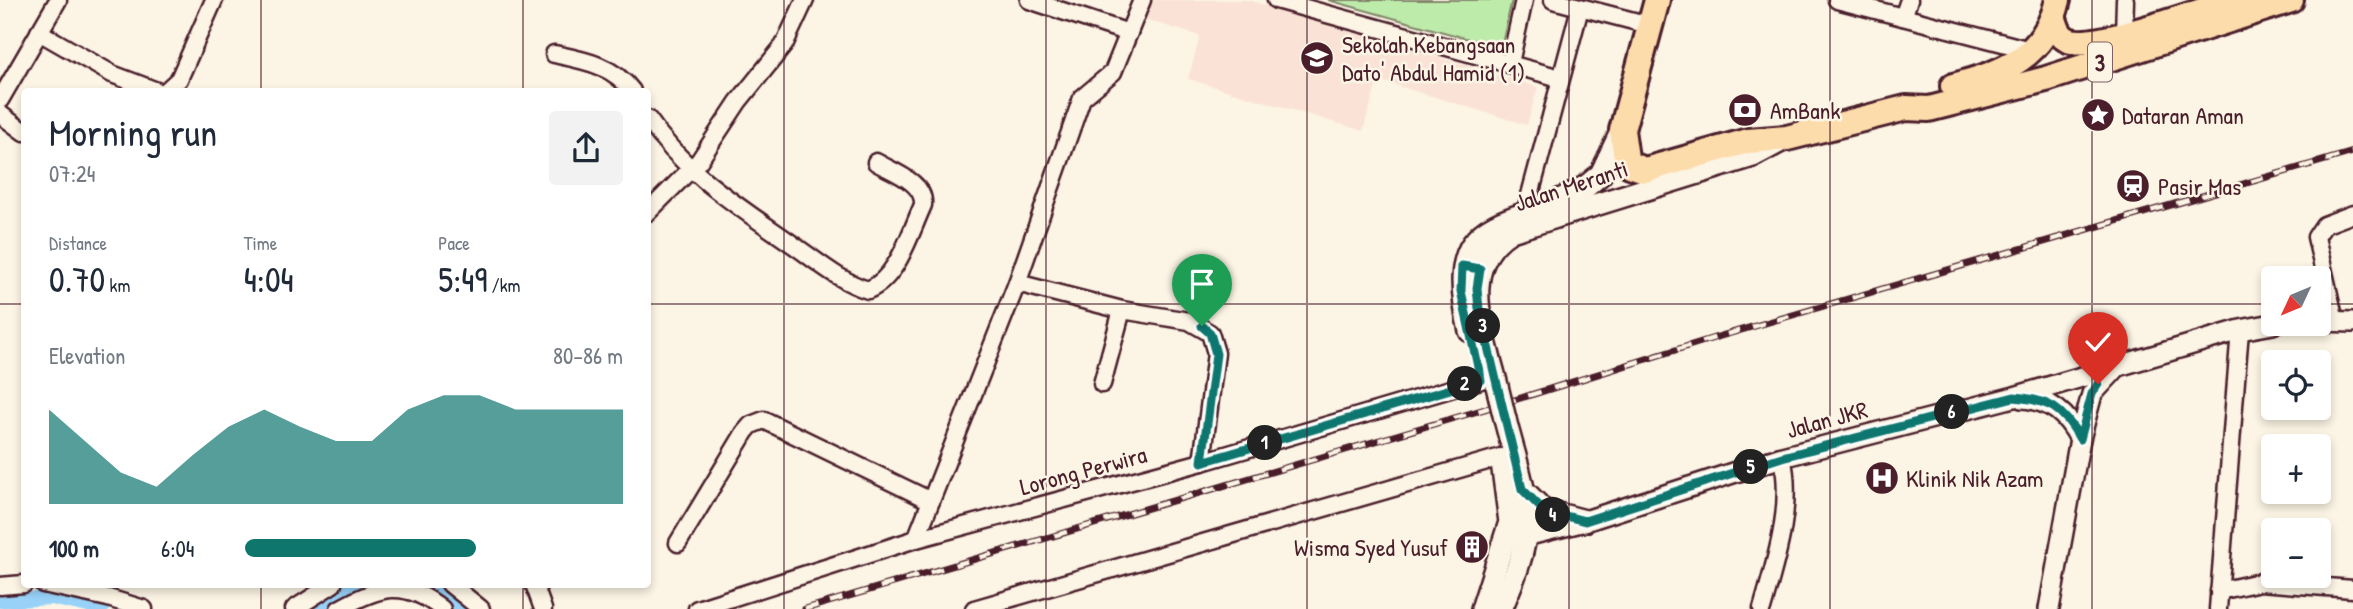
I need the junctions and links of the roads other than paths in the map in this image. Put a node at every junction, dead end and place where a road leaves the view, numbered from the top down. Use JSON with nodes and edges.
{"nodes":[{"id":1,"x":58,"y":0,"type":"edge"},
{"id":2,"x":214,"y":0,"type":"edge"},
{"id":3,"x":805,"y":0,"type":"edge"},
{"id":4,"x":1029,"y":0,"type":"edge"},
{"id":5,"x":1142,"y":0,"type":"edge"},
{"id":6,"x":1276,"y":0,"type":"edge"},
{"id":7,"x":1524,"y":0,"type":"edge"},
{"id":8,"x":1553,"y":0,"type":"edge"},
{"id":9,"x":1657,"y":0,"type":"edge"},
{"id":10,"x":1837,"y":0,"type":"edge"},
{"id":11,"x":1909,"y":0,"type":"edge"},
{"id":12,"x":2125,"y":0,"type":"edge"},
{"id":13,"x":2236,"y":0,"type":"edge"},
{"id":14,"x":2291,"y":0,"type":"edge"},
{"id":15,"x":1580,"y":8,"type":"junction"},
{"id":16,"x":2056,"y":9,"type":"edge"},
{"id":17,"x":1903,"y":17,"type":"junction"},
{"id":18,"x":1649,"y":25,"type":"junction"},
{"id":19,"x":40,"y":32,"type":"junction"},
{"id":20,"x":1129,"y":33,"type":"junction"},
{"id":21,"x":2124,"y":34,"type":"junction"},
{"id":22,"x":2030,"y":50,"type":"junction"},
{"id":23,"x":554,"y":54,"type":"dead end"},
{"id":24,"x":1510,"y":62,"type":"junction"},
{"id":25,"x":1559,"y":78,"type":"junction"},
{"id":26,"x":149,"y":88,"type":"edge"},
{"id":27,"x":169,"y":88,"type":"edge"},
{"id":28,"x":629,"y":88,"type":"edge"},
{"id":29,"x":0,"y":100,"type":"edge"},
{"id":30,"x":1906,"y":108,"type":"junction"},
{"id":31,"x":0,"y":114,"type":"edge"},
{"id":32,"x":651,"y":122,"type":"edge"},
{"id":33,"x":21,"y":130,"type":"edge"},
{"id":34,"x":1622,"y":130,"type":"junction"},
{"id":35,"x":1787,"y":138,"type":"junction"},
{"id":36,"x":876,"y":162,"type":"dead end"},
{"id":37,"x":692,"y":170,"type":"junction"},
{"id":38,"x":1655,"y":176,"type":"junction"},
{"id":39,"x":651,"y":209,"type":"edge"},
{"id":40,"x":1526,"y":210,"type":"junction"},
{"id":41,"x":2353,"y":214,"type":"edge"},
{"id":42,"x":1471,"y":268,"type":"junction"},
{"id":43,"x":1017,"y":283,"type":"junction"},
{"id":44,"x":1122,"y":310,"type":"junction"},
{"id":45,"x":2336,"y":322,"type":"edge"},
{"id":46,"x":2261,"y":326,"type":"edge"},
{"id":47,"x":2240,"y":330,"type":"junction"},
{"id":48,"x":2121,"y":365,"type":"junction"},
{"id":49,"x":1101,"y":384,"type":"dead end"},
{"id":50,"x":1488,"y":386,"type":"junction"},
{"id":51,"x":2014,"y":397,"type":"junction"},
{"id":52,"x":1499,"y":421,"type":"junction"},
{"id":53,"x":2080,"y":439,"type":"junction"},
{"id":54,"x":1501,"y":457,"type":"junction"},
{"id":55,"x":1782,"y":457,"type":"junction"},
{"id":56,"x":1202,"y":462,"type":"junction"},
{"id":57,"x":1522,"y":489,"type":"junction"},
{"id":58,"x":931,"y":500,"type":"junction"},
{"id":59,"x":1585,"y":521,"type":"junction"},
{"id":60,"x":1516,"y":536,"type":"junction"},
{"id":61,"x":916,"y":539,"type":"junction"},
{"id":62,"x":678,"y":543,"type":"dead end"},
{"id":63,"x":21,"y":584,"type":"edge"},
{"id":64,"x":0,"y":586,"type":"edge"},
{"id":65,"x":63,"y":588,"type":"edge"},
{"id":66,"x":116,"y":588,"type":"edge"},
{"id":67,"x":327,"y":588,"type":"edge"},
{"id":68,"x":455,"y":588,"type":"edge"},
{"id":69,"x":535,"y":588,"type":"edge"},
{"id":70,"x":2353,"y":589,"type":"edge"},
{"id":71,"x":2219,"y":591,"type":"junction"},
{"id":72,"x":108,"y":597,"type":"junction"},
{"id":73,"x":144,"y":609,"type":"edge"},
{"id":74,"x":294,"y":609,"type":"edge"},
{"id":75,"x":339,"y":609,"type":"edge"},
{"id":76,"x":442,"y":609,"type":"edge"},
{"id":77,"x":481,"y":609,"type":"edge"},
{"id":78,"x":543,"y":609,"type":"edge"},
{"id":79,"x":697,"y":609,"type":"edge"},
{"id":80,"x":975,"y":609,"type":"edge"},
{"id":81,"x":1482,"y":609,"type":"edge"},
{"id":82,"x":1501,"y":609,"type":"edge"},
{"id":83,"x":1762,"y":609,"type":"edge"},
{"id":84,"x":2049,"y":609,"type":"edge"},
{"id":85,"x":2218,"y":609,"type":"edge"}],
"edges":[{"from":1,"to":19,"type":"street"},
{"from":2,"to":27,"type":"street"},
{"from":3,"to":37,"type":"street"},
{"from":4,"to":20,"type":"street"},
{"from":5,"to":20,"type":"street"},
{"from":6,"to":24,"type":"street"},
{"from":7,"to":24,"type":"street"},
{"from":8,"to":15,"type":"street"},
{"from":9,"to":18,"type":"highway"},
{"from":10,"to":17,"type":"street"},
{"from":11,"to":17,"type":"street"},
{"from":12,"to":21,"type":"street"},
{"from":13,"to":21,"type":"highway","number":"3"},
{"from":14,"to":30,"type":"highway","number":"3"},
{"from":15,"to":18,"type":"street"},
{"from":15,"to":25,"type":"street"},
{"from":16,"to":21,"type":"highway","number":"3"},
{"from":16,"to":22,"type":"highway","number":"3"},
{"from":17,"to":22,"type":"street"},
{"from":18,"to":34,"type":"highway"},
{"from":19,"to":26,"type":"street"},
{"from":19,"to":29,"type":"street"},
{"from":20,"to":43,"type":"street"},
{"from":22,"to":30,"type":"highway","number":"3"},
{"from":23,"to":28,"type":"street"},
{"from":24,"to":25,"type":"street"},
{"from":25,"to":40,"type":"street"},
{"from":30,"to":35,"type":"highway","number":"3"},
{"from":31,"to":33,"type":"street"},
{"from":32,"to":37,"type":"street"},
{"from":34,"to":38,"type":"highway"},
{"from":34,"to":40,"type":"main road","name":"Jalan Meranti"},
{"from":35,"to":38,"type":"highway","number":"3"},
{"from":35,"to":38,"type":"main road","name":"Jalan Meranti"},
{"from":36,"to":37,"type":"street"},
{"from":37,"to":39,"type":"street"},
{"from":38,"to":42,"type":"main road","name":"Jalan Meranti"},
{"from":40,"to":42,"type":"main road","name":"Jalan Meranti"},
{"from":41,"to":45,"type":"street"},
{"from":42,"to":50,"type":"main road","name":"Jalan Meranti"},
{"from":43,"to":44,"type":"street"},
{"from":43,"to":58,"type":"street"},
{"from":44,"to":49,"type":"street"},
{"from":44,"to":56,"type":"street"},
{"from":46,"to":47,"type":"street","name":"Jalan JKR"},
{"from":47,"to":48,"type":"street","name":"Jalan JKR"},
{"from":47,"to":71,"type":"street"},
{"from":48,"to":51,"type":"street","name":"Jalan JKR"},
{"from":48,"to":53,"type":"street"},
{"from":50,"to":52,"type":"main road","name":"Jalan Meranti","bridge":true},
{"from":50,"to":56,"type":"street","name":"Lorong Perwira"},
{"from":51,"to":53,"type":"street"},
{"from":51,"to":55,"type":"street","name":"Jalan JKR"},
{"from":52,"to":54,"type":"main road","name":"Jalan Meranti"},
{"from":52,"to":57,"type":"main road","name":"Jalan Meranti"},
{"from":53,"to":84,"type":"street"},
{"from":54,"to":60,"type":"main road","name":"Jalan Meranti"},
{"from":54,"to":80,"type":"street"},
{"from":55,"to":59,"type":"street","name":"Jalan JKR"},
{"from":55,"to":83,"type":"street"},
{"from":56,"to":61,"type":"street","name":"Lorong Perwira"},
{"from":57,"to":59,"type":"main road"},
{"from":57,"to":60,"type":"main road","name":"Jalan Meranti"},
{"from":58,"to":61,"type":"street"},
{"from":58,"to":62,"type":"street"},
{"from":59,"to":60,"type":"street","name":"Jalan JKR"},
{"from":60,"to":81,"type":"main road","name":"Jalan Meranti"},
{"from":60,"to":82,"type":"main road","name":"Jalan Meranti"},
{"from":61,"to":79,"type":"street","name":"Lorong Perwira"},
{"from":63,"to":64,"type":"street"},
{"from":65,"to":72,"type":"street"},
{"from":66,"to":72,"type":"street"},
{"from":67,"to":74,"type":"street"},
{"from":68,"to":77,"type":"street"},
{"from":69,"to":78,"type":"street"},
{"from":70,"to":71,"type":"street"},
{"from":71,"to":85,"type":"street"},
{"from":72,"to":73,"type":"street"},
{"from":75,"to":76,"type":"street"}]}
